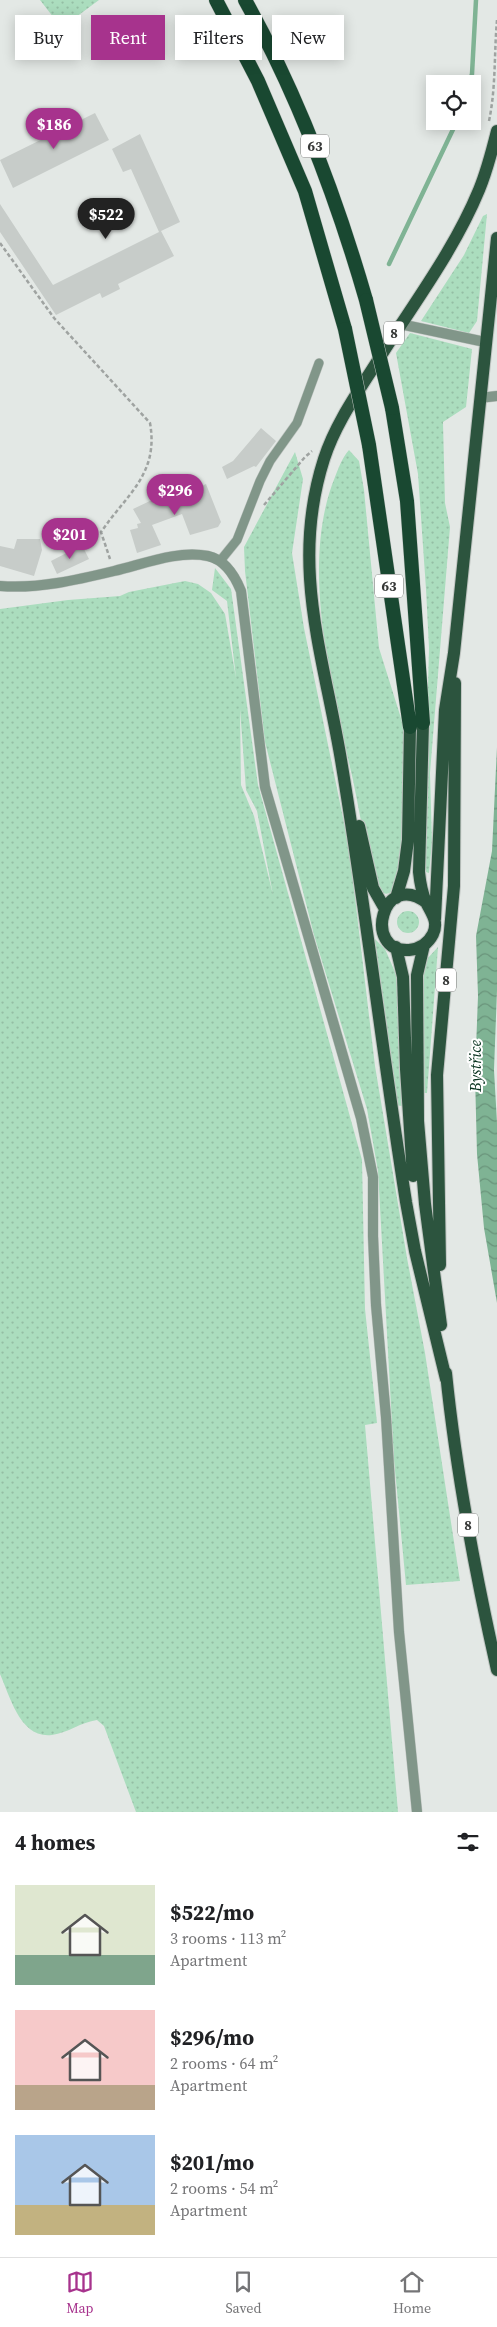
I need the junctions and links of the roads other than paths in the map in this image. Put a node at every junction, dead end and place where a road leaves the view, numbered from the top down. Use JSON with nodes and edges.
{"nodes":[{"id":1,"x":216,"y":0,"type":"edge"},
{"id":2,"x":244,"y":0,"type":"edge"},
{"id":3,"x":493,"y":128,"type":"edge"},
{"id":4,"x":497,"y":238,"type":"edge"},
{"id":5,"x":400,"y":324,"type":"junction"},
{"id":6,"x":485,"y":342,"type":"junction"},
{"id":7,"x":318,"y":363,"type":"dead end"},
{"id":8,"x":497,"y":396,"type":"edge"},
{"id":9,"x":480,"y":398,"type":"junction"},
{"id":10,"x":220,"y":561,"type":"junction"},
{"id":11,"x":0,"y":586,"type":"edge"},
{"id":12,"x":454,"y":653,"type":"junction"},
{"id":13,"x":417,"y":725,"type":"junction"},
{"id":14,"x":342,"y":763,"type":"junction"},
{"id":15,"x":396,"y":898,"type":"junction"},
{"id":16,"x":426,"y":903,"type":"junction"},
{"id":17,"x":385,"y":909,"type":"junction"},
{"id":18,"x":435,"y":918,"type":"junction"},
{"id":19,"x":424,"y":945,"type":"junction"},
{"id":20,"x":396,"y":947,"type":"junction"},
{"id":21,"x":434,"y":1304,"type":"junction"},
{"id":22,"x":497,"y":1670,"type":"edge"},
{"id":23,"x":417,"y":1812,"type":"edge"}],
"edges":[{"from":1,"to":13,"type":"highway","number":"63","bridge":true},
{"from":2,"to":13,"type":"highway","number":"63","bridge":true},
{"from":3,"to":5,"type":"main road","number":"8"},
{"from":4,"to":6,"type":"main road","number":"8"},
{"from":5,"to":6,"type":"street"},
{"from":5,"to":14,"type":"main road","number":"8"},
{"from":6,"to":9,"type":"main road","number":"8"},
{"from":7,"to":10,"type":"lane"},
{"from":8,"to":9,"type":"street"},
{"from":9,"to":12,"type":"main road","number":"8"},
{"from":10,"to":11,"type":"street"},
{"from":10,"to":23,"type":"street"},
{"from":12,"to":18,"type":"main road"},
{"from":12,"to":21,"type":"main road","number":"8"},
{"from":13,"to":15,"type":"main road","number":"63"},
{"from":13,"to":16,"type":"main road","number":"63"},
{"from":14,"to":17,"type":"main road"},
{"from":14,"to":21,"type":"main road","number":"8"},
{"from":15,"to":16,"type":"main road"},
{"from":15,"to":17,"type":"main road"},
{"from":16,"to":18,"type":"main road"},
{"from":17,"to":20,"type":"main road"},
{"from":18,"to":19,"type":"main road"},
{"from":19,"to":20,"type":"main road"},
{"from":19,"to":21,"type":"main road"},
{"from":20,"to":21,"type":"main road"},
{"from":21,"to":22,"type":"main road","number":"8"}]}
